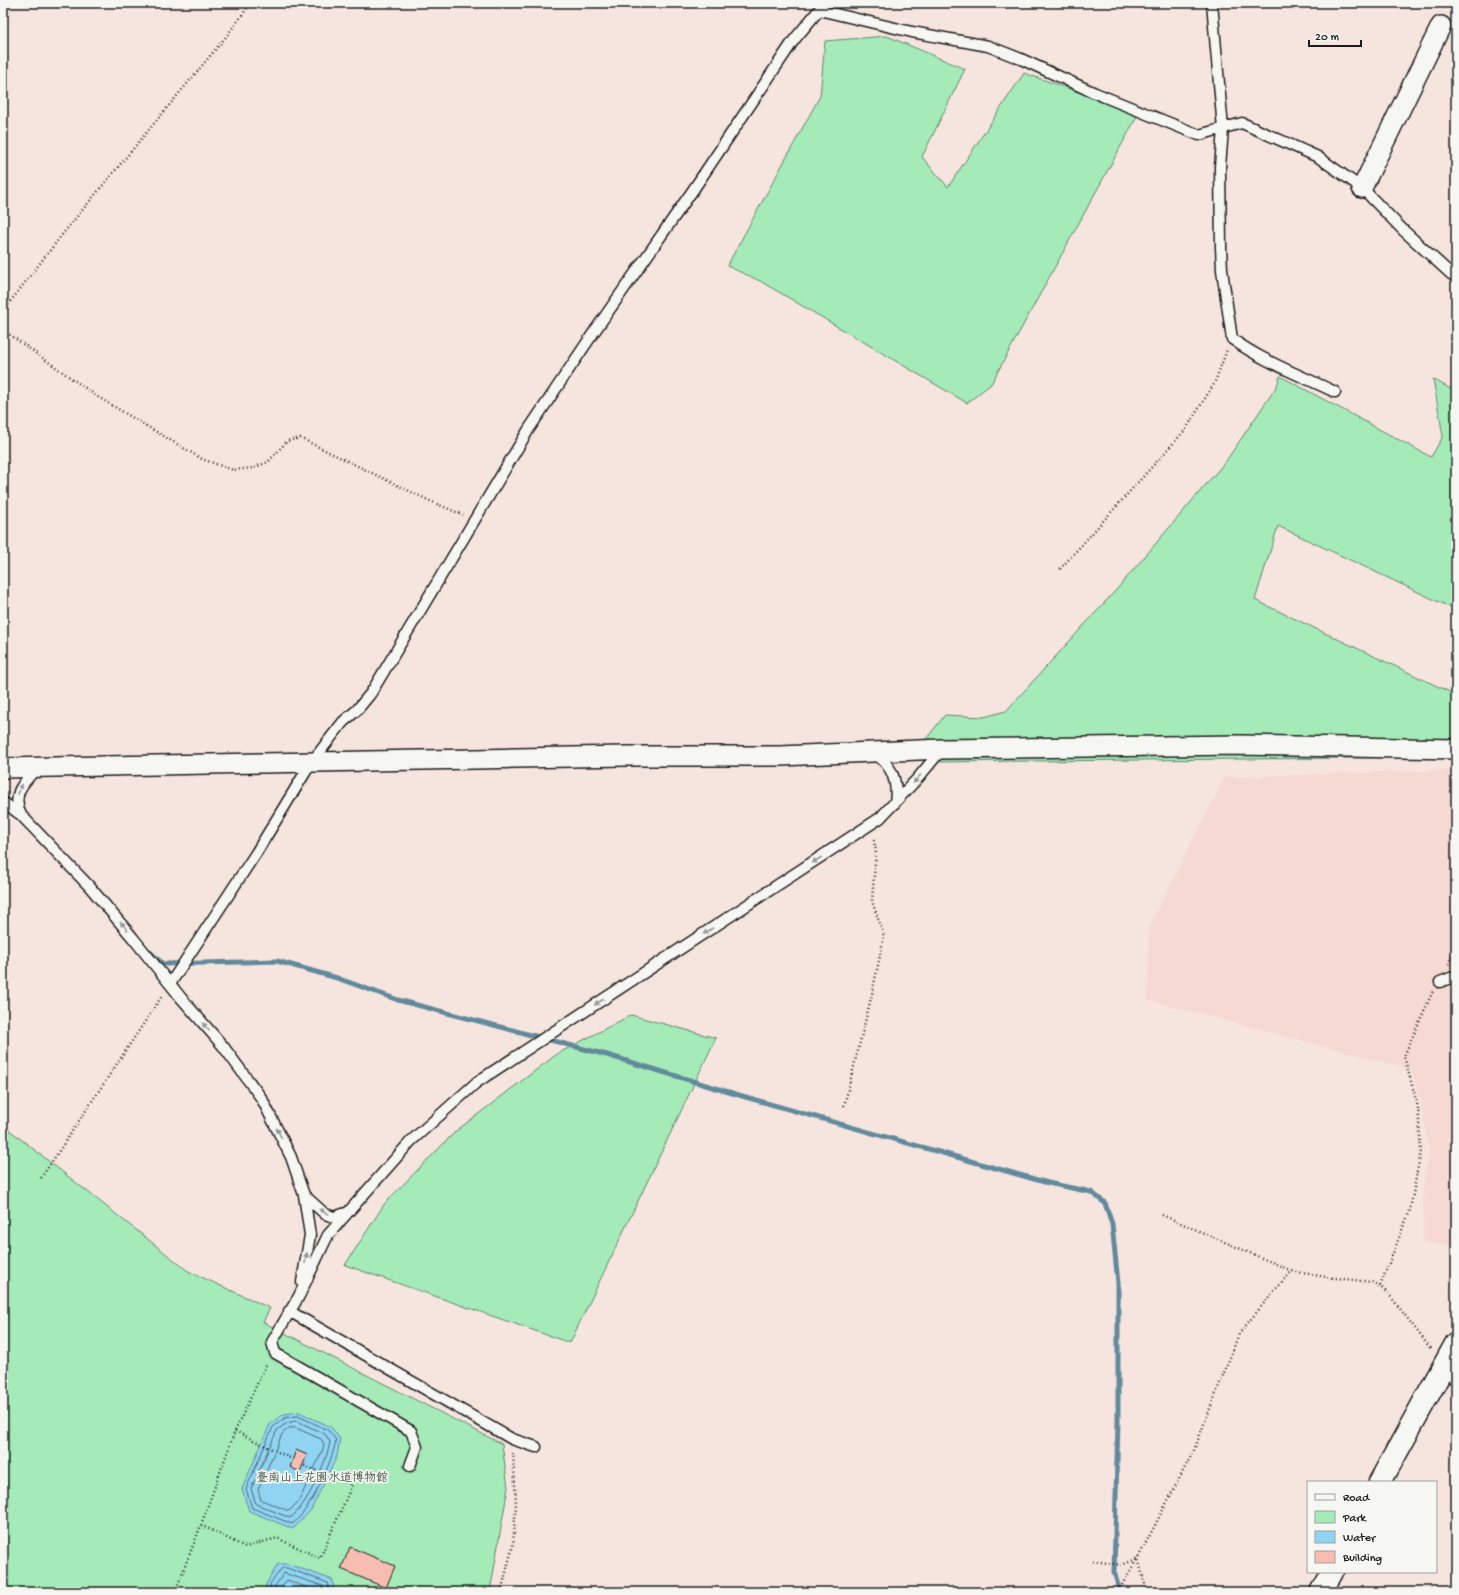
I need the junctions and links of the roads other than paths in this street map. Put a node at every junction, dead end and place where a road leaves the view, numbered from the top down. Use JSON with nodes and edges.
{"nodes":[{"id":1,"x":1212,"y":3,"type":"edge"},
{"id":2,"x":821,"y":6,"type":"edge"},
{"id":3,"x":1440,"y":26,"type":"dead end"},
{"id":4,"x":1223,"y":129,"type":"junction"},
{"id":5,"x":1362,"y":188,"type":"junction"},
{"id":6,"x":1456,"y":277,"type":"edge"},
{"id":7,"x":1335,"y":392,"type":"dead end"},
{"id":8,"x":942,"y":749,"type":"junction"},
{"id":9,"x":1456,"y":749,"type":"edge"},
{"id":10,"x":873,"y":752,"type":"junction"},
{"id":11,"x":311,"y":762,"type":"junction"},
{"id":12,"x":3,"y":768,"type":"edge"},
{"id":13,"x":37,"y":768,"type":"junction"},
{"id":14,"x":3,"y":802,"type":"edge"},
{"id":15,"x":895,"y":803,"type":"junction"},
{"id":16,"x":21,"y":815,"type":"junction"},
{"id":17,"x":1456,"y":976,"type":"edge"},
{"id":18,"x":1440,"y":982,"type":"road end"},
{"id":19,"x":170,"y":984,"type":"junction"},
{"id":20,"x":304,"y":1195,"type":"junction"},
{"id":21,"x":348,"y":1212,"type":"junction"},
{"id":22,"x":299,"y":1296,"type":"junction"},
{"id":23,"x":289,"y":1311,"type":"junction"},
{"id":24,"x":1456,"y":1344,"type":"edge"},
{"id":25,"x":1450,"y":1374,"type":"edge"},
{"id":26,"x":536,"y":1447,"type":"dead end"},
{"id":27,"x":410,"y":1466,"type":"dead end"},
{"id":28,"x":1381,"y":1481,"type":"edge"},
{"id":29,"x":1331,"y":1573,"type":"edge"},
{"id":30,"x":1321,"y":1592,"type":"edge"}],
"edges":[{"from":1,"to":4,"type":"lane"},
{"from":2,"to":4,"type":"lane"},
{"from":2,"to":11,"type":"lane"},
{"from":3,"to":5,"type":"street"},
{"from":4,"to":5,"type":"lane"},
{"from":4,"to":7,"type":"lane"},
{"from":5,"to":6,"type":"lane"},
{"from":8,"to":9,"type":"street"},
{"from":8,"to":10,"type":"street"},
{"from":8,"to":15,"type":"lane","one_way":true},
{"from":10,"to":11,"type":"street"},
{"from":10,"to":15,"type":"lane"},
{"from":11,"to":13,"type":"street"},
{"from":11,"to":19,"type":"lane"},
{"from":12,"to":13,"type":"street"},
{"from":16,"to":13,"type":"lane","one_way":true},
{"from":14,"to":16,"type":"lane"},
{"from":15,"to":21,"type":"lane","one_way":true},
{"from":19,"to":16,"type":"lane","one_way":true},
{"from":17,"to":18,"type":"lane"},
{"from":20,"to":19,"type":"lane","one_way":true},
{"from":21,"to":20,"type":"lane","one_way":true},
{"from":22,"to":20,"type":"lane","one_way":true},
{"from":21,"to":22,"type":"lane"},
{"from":22,"to":23,"type":"lane"},
{"from":23,"to":26,"type":"lane"},
{"from":23,"to":27,"type":"lane"},
{"from":24,"to":25,"type":"main road"},
{"from":25,"to":28,"type":"main road"},
{"from":29,"to":30,"type":"main road"}]}
